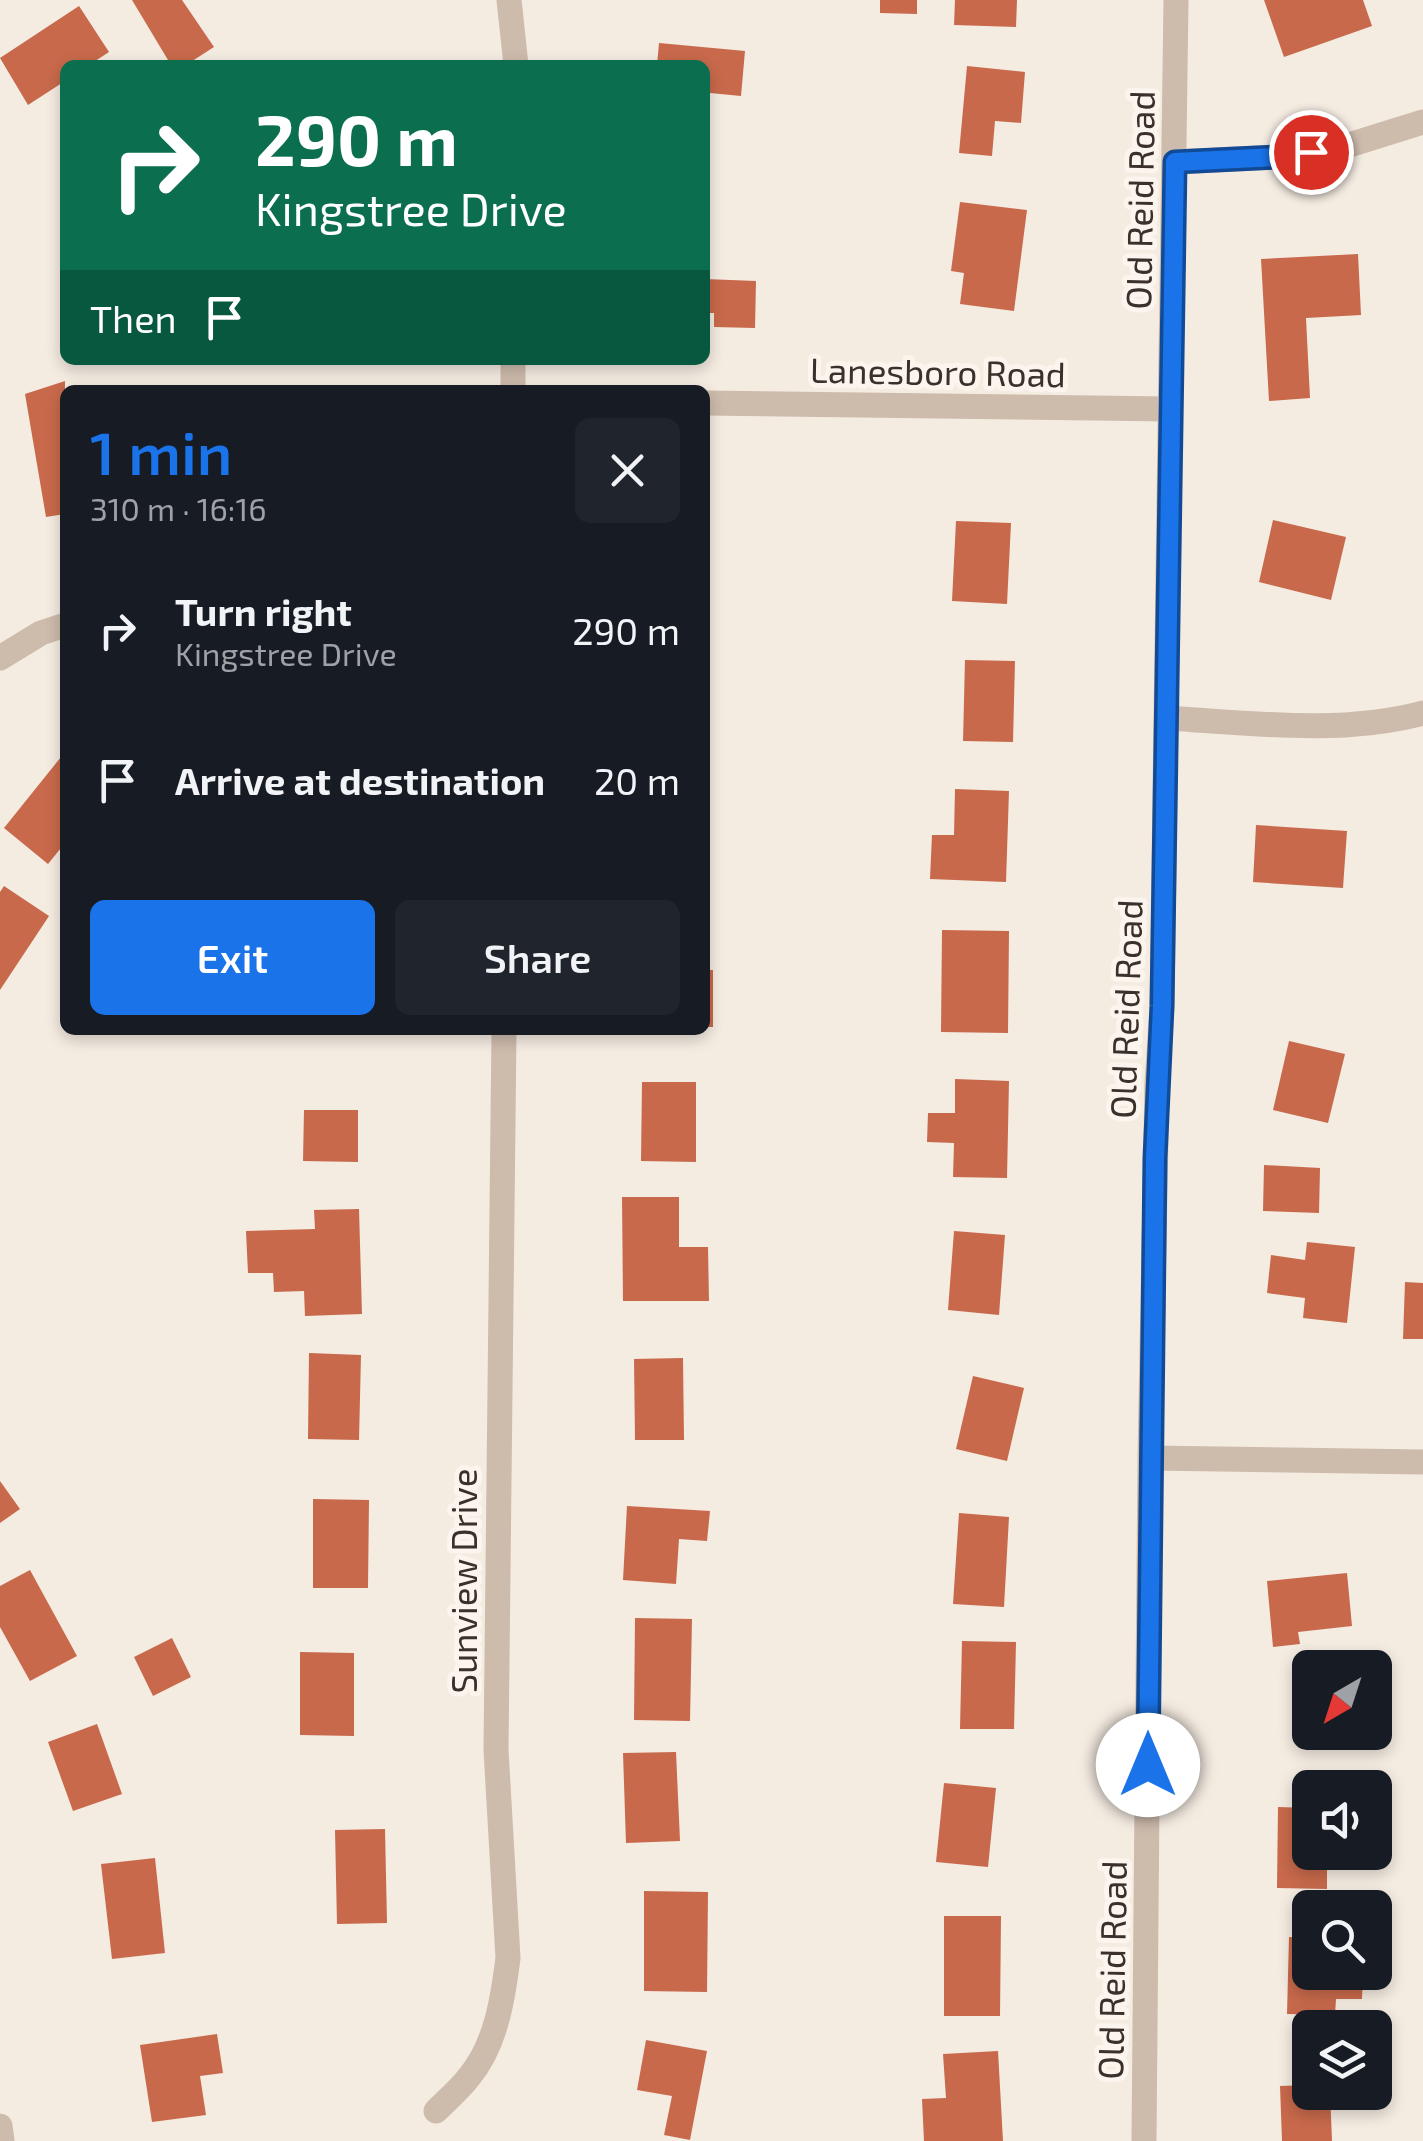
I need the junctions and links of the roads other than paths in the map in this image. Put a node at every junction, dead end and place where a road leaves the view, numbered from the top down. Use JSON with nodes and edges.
{"nodes":[{"id":1,"x":509,"y":0,"type":"edge"},
{"id":2,"x":1176,"y":0,"type":"edge"},
{"id":3,"x":515,"y":60,"type":"edge"},
{"id":4,"x":1423,"y":122,"type":"edge"},
{"id":5,"x":1175,"y":162,"type":"junction"},
{"id":6,"x":710,"y":403,"type":"edge"},
{"id":7,"x":1170,"y":409,"type":"junction"},
{"id":8,"x":60,"y":627,"type":"edge"},
{"id":9,"x":0,"y":658,"type":"edge"},
{"id":10,"x":1423,"y":713,"type":"edge"},
{"id":11,"x":1167,"y":718,"type":"junction"},
{"id":12,"x":504,"y":1035,"type":"edge"},
{"id":13,"x":1150,"y":1458,"type":"junction"},
{"id":14,"x":1423,"y":1462,"type":"edge"},
{"id":15,"x":436,"y":2111,"type":"dead end"},
{"id":16,"x":0,"y":2126,"type":"edge"},
{"id":17,"x":2,"y":2141,"type":"edge"},
{"id":18,"x":1144,"y":2141,"type":"edge"}],
"edges":[{"from":1,"to":3,"type":"street"},
{"from":2,"to":5,"type":"street","name":"Old Reid Road"},
{"from":4,"to":5,"type":"street"},
{"from":5,"to":7,"type":"street","name":"Old Reid Road"},
{"from":6,"to":7,"type":"street","name":"Lanesboro Road"},
{"from":7,"to":11,"type":"street","name":"Old Reid Road"},
{"from":8,"to":9,"type":"street"},
{"from":10,"to":11,"type":"street"},
{"from":11,"to":13,"type":"street","name":"Old Reid Road"},
{"from":12,"to":15,"type":"street","name":"Sunview Drive"},
{"from":13,"to":14,"type":"street"},
{"from":13,"to":18,"type":"street","name":"Old Reid Road"},
{"from":16,"to":17,"type":"street"}]}
